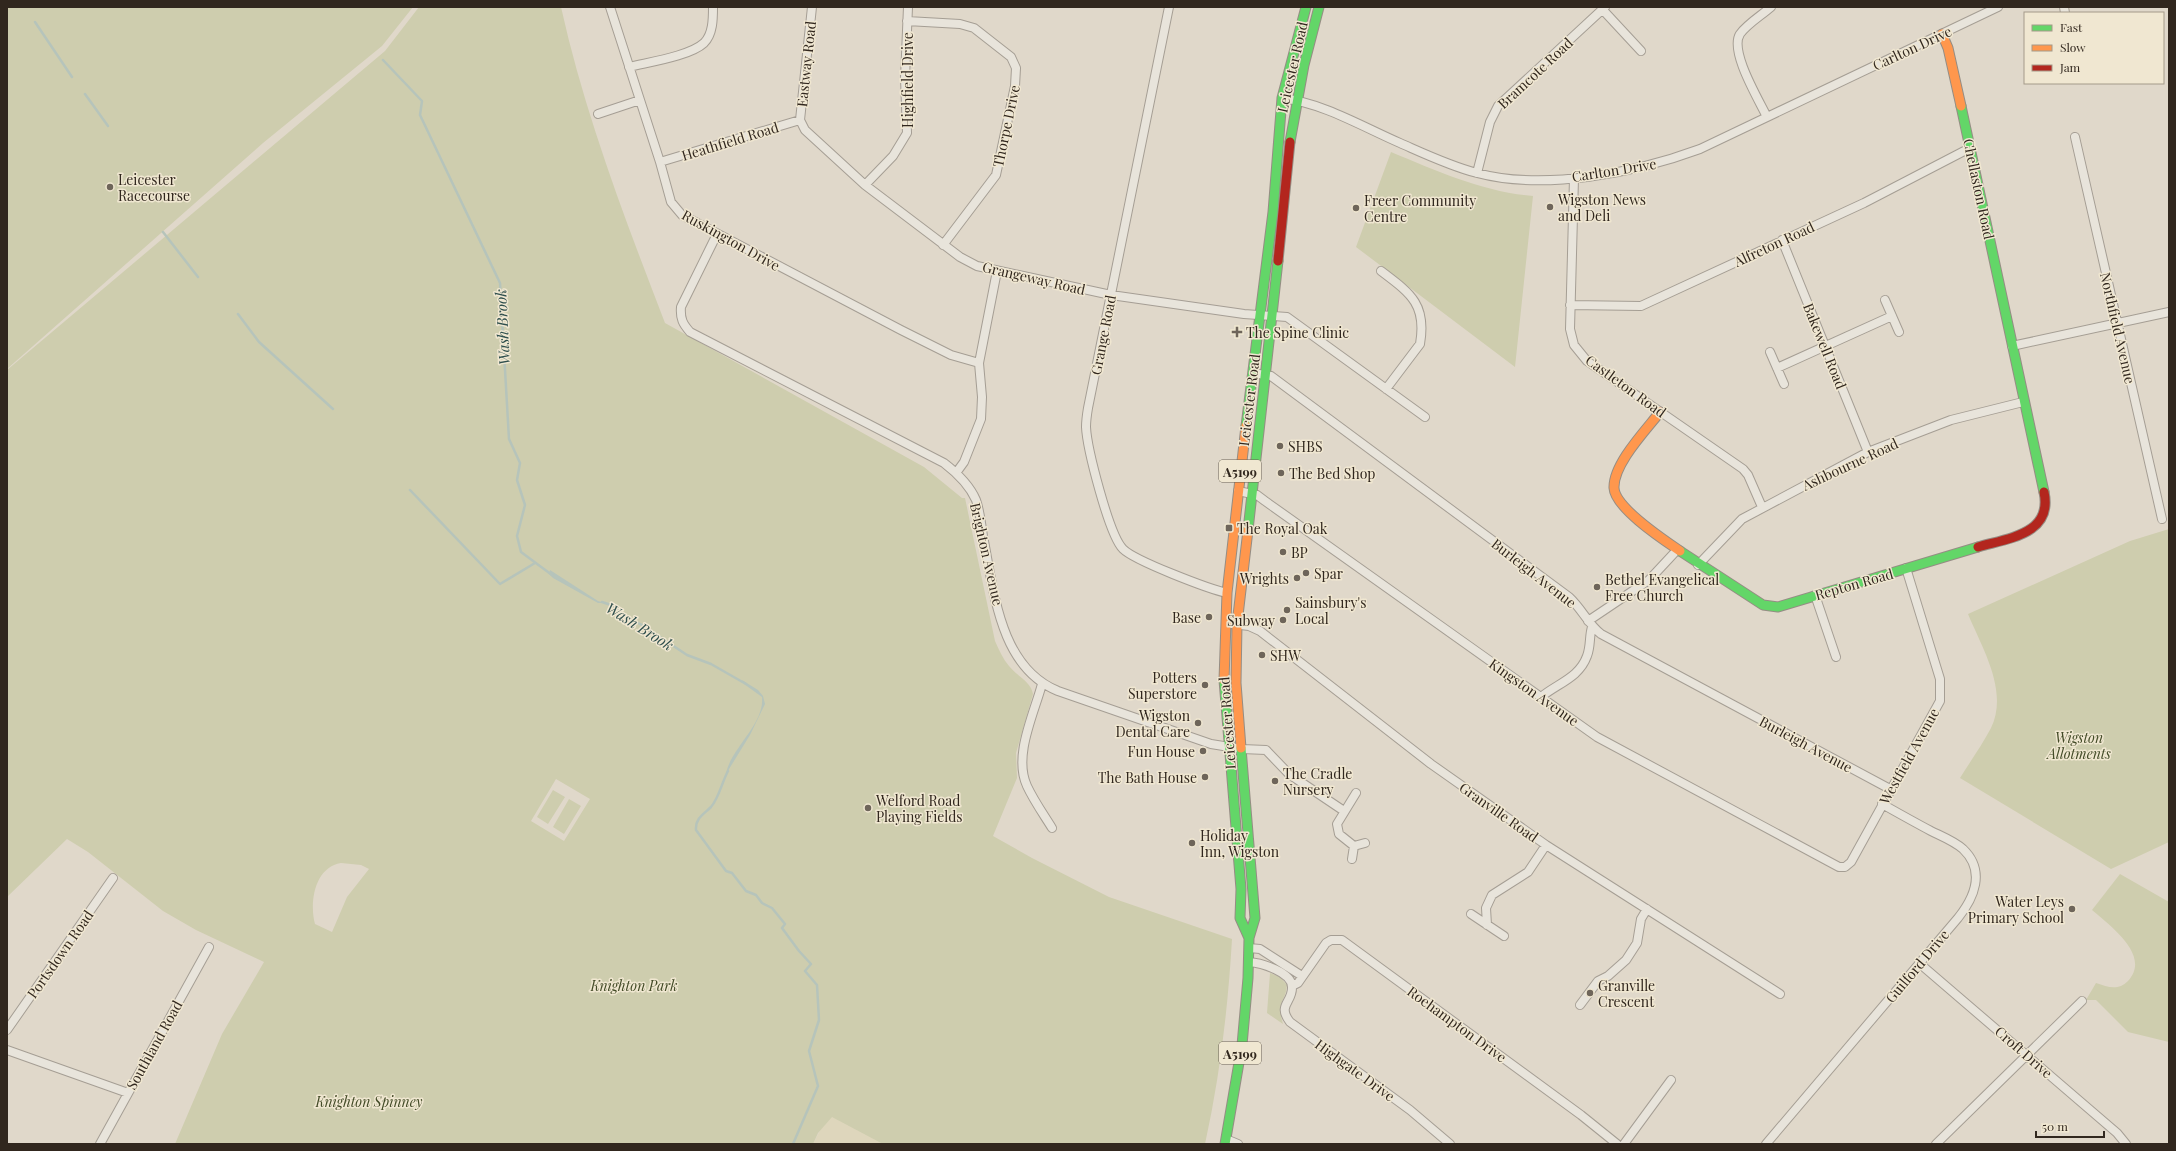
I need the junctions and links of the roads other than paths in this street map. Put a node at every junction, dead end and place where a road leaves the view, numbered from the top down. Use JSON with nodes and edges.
{"nodes":[{"id":1,"x":610,"y":7,"type":"edge"},
{"id":2,"x":713,"y":7,"type":"edge"},
{"id":3,"x":812,"y":7,"type":"edge"},
{"id":4,"x":908,"y":7,"type":"edge"},
{"id":5,"x":1170,"y":7,"type":"edge"},
{"id":6,"x":1306,"y":7,"type":"edge"},
{"id":7,"x":1319,"y":7,"type":"edge"},
{"id":8,"x":1771,"y":7,"type":"edge"},
{"id":9,"x":1998,"y":7,"type":"edge"},
{"id":10,"x":1603,"y":8,"type":"edge"},
{"id":11,"x":907,"y":21,"type":"junction"},
{"id":12,"x":1942,"y":34,"type":"junction"},
{"id":13,"x":1642,"y":51,"type":"dead end"},
{"id":14,"x":630,"y":67,"type":"junction"},
{"id":15,"x":1282,"y":98,"type":"junction"},
{"id":16,"x":640,"y":100,"type":"junction"},
{"id":17,"x":1297,"y":100,"type":"junction"},
{"id":18,"x":598,"y":114,"type":"dead end"},
{"id":19,"x":1767,"y":117,"type":"junction"},
{"id":20,"x":800,"y":120,"type":"junction"},
{"id":21,"x":2075,"y":136,"type":"dead end"},
{"id":22,"x":1970,"y":148,"type":"junction"},
{"id":23,"x":660,"y":162,"type":"junction"},
{"id":24,"x":1477,"y":173,"type":"junction"},
{"id":25,"x":1574,"y":178,"type":"junction"},
{"id":26,"x":865,"y":185,"type":"junction"},
{"id":27,"x":717,"y":234,"type":"junction"},
{"id":28,"x":1782,"y":240,"type":"junction"},
{"id":29,"x":943,"y":244,"type":"junction"},
{"id":30,"x":997,"y":271,"type":"junction"},
{"id":31,"x":1381,"y":271,"type":"dead end"},
{"id":32,"x":1111,"y":296,"type":"junction"},
{"id":33,"x":1885,"y":300,"type":"dead end"},
{"id":34,"x":1570,"y":305,"type":"junction"},
{"id":35,"x":2169,"y":312,"type":"edge"},
{"id":36,"x":1260,"y":315,"type":"junction"},
{"id":37,"x":1273,"y":316,"type":"junction"},
{"id":38,"x":1892,"y":316,"type":"junction"},
{"id":39,"x":2116,"y":324,"type":"junction"},
{"id":40,"x":1899,"y":332,"type":"dead end"},
{"id":41,"x":1825,"y":346,"type":"junction"},
{"id":42,"x":2012,"y":346,"type":"junction"},
{"id":43,"x":1770,"y":352,"type":"dead end"},
{"id":44,"x":978,"y":363,"type":"junction"},
{"id":45,"x":1777,"y":368,"type":"junction"},
{"id":46,"x":1253,"y":373,"type":"junction"},
{"id":47,"x":1266,"y":375,"type":"junction"},
{"id":48,"x":1784,"y":384,"type":"dead end"},
{"id":49,"x":1386,"y":388,"type":"junction"},
{"id":50,"x":2023,"y":402,"type":"junction"},
{"id":51,"x":1660,"y":412,"type":"junction"},
{"id":52,"x":1425,"y":417,"type":"dead end"},
{"id":53,"x":1868,"y":452,"type":"junction"},
{"id":54,"x":956,"y":473,"type":"junction"},
{"id":55,"x":1238,"y":491,"type":"junction"},
{"id":56,"x":1252,"y":494,"type":"junction"},
{"id":57,"x":1762,"y":507,"type":"junction"},
{"id":58,"x":2162,"y":519,"type":"dead end"},
{"id":59,"x":1677,"y":550,"type":"junction"},
{"id":60,"x":1698,"y":565,"type":"junction"},
{"id":61,"x":1906,"y":568,"type":"junction"},
{"id":62,"x":1227,"y":593,"type":"junction"},
{"id":63,"x":1816,"y":595,"type":"junction"},
{"id":64,"x":1225,"y":623,"type":"junction"},
{"id":65,"x":1237,"y":624,"type":"junction"},
{"id":66,"x":1590,"y":624,"type":"junction"},
{"id":67,"x":1836,"y":657,"type":"dead end"},
{"id":68,"x":1042,"y":684,"type":"junction"},
{"id":69,"x":1541,"y":697,"type":"junction"},
{"id":70,"x":1228,"y":747,"type":"junction"},
{"id":71,"x":1242,"y":749,"type":"junction"},
{"id":72,"x":1890,"y":789,"type":"junction"},
{"id":73,"x":1356,"y":793,"type":"dead end"},
{"id":74,"x":1882,"y":804,"type":"junction"},
{"id":75,"x":1344,"y":811,"type":"junction"},
{"id":76,"x":1052,"y":828,"type":"dead end"},
{"id":77,"x":1365,"y":844,"type":"dead end"},
{"id":78,"x":1354,"y":846,"type":"junction"},
{"id":79,"x":1546,"y":846,"type":"junction"},
{"id":80,"x":1352,"y":859,"type":"dead end"},
{"id":81,"x":1845,"y":867,"type":"joint"},
{"id":82,"x":113,"y":878,"type":"dead end"},
{"id":83,"x":1647,"y":910,"type":"junction"},
{"id":84,"x":1471,"y":914,"type":"dead end"},
{"id":85,"x":1487,"y":925,"type":"junction"},
{"id":86,"x":1504,"y":936,"type":"dead end"},
{"id":87,"x":1249,"y":943,"type":"junction"},
{"id":88,"x":209,"y":947,"type":"dead end"},
{"id":89,"x":1249,"y":962,"type":"junction"},
{"id":90,"x":1920,"y":963,"type":"junction"},
{"id":91,"x":1298,"y":981,"type":"junction"},
{"id":92,"x":1780,"y":994,"type":"dead end"},
{"id":93,"x":2082,"y":1001,"type":"dead end"},
{"id":94,"x":1580,"y":1005,"type":"dead end"},
{"id":95,"x":7,"y":1030,"type":"edge"},
{"id":96,"x":7,"y":1050,"type":"edge"},
{"id":97,"x":2027,"y":1055,"type":"junction"},
{"id":98,"x":1671,"y":1080,"type":"dead end"},
{"id":99,"x":128,"y":1093,"type":"junction"},
{"id":100,"x":1226,"y":1142,"type":"edge"},
{"id":101,"x":100,"y":1144,"type":"edge"},
{"id":102,"x":1238,"y":1144,"type":"edge"},
{"id":103,"x":1450,"y":1144,"type":"edge"},
{"id":104,"x":1617,"y":1144,"type":"edge"},
{"id":105,"x":1624,"y":1144,"type":"edge"},
{"id":106,"x":1766,"y":1144,"type":"edge"},
{"id":107,"x":1936,"y":1144,"type":"edge"},
{"id":108,"x":2126,"y":1144,"type":"edge"}],
"edges":[{"from":1,"to":14,"type":"street","name":"Ruskington Drive"},
{"from":2,"to":14,"type":"street"},
{"from":3,"to":20,"type":"street","name":"Eastway Road"},
{"from":4,"to":11,"type":"street","name":"Highfield Drive"},
{"from":5,"to":32,"type":"street","name":"Grange Road"},
{"from":6,"to":15,"type":"main road","name":"Leicester Road","number":"A5199"},
{"from":7,"to":17,"type":"main road","name":"Leicester Road","number":"A5199"},
{"from":8,"to":19,"type":"street"},
{"from":9,"to":12,"type":"street","name":"Carlton Drive"},
{"from":10,"to":13,"type":"street"},
{"from":10,"to":24,"type":"street","name":"Bramcote Road"},
{"from":11,"to":26,"type":"street","name":"Highfield Drive"},
{"from":11,"to":29,"type":"street","name":"Thorpe Drive"},
{"from":12,"to":19,"type":"street","name":"Carlton Drive"},
{"from":12,"to":22,"type":"main road","name":"Chellaston Road"},
{"from":14,"to":16,"type":"street","name":"Ruskington Drive"},
{"from":15,"to":17,"type":"street","name":"Carlton Drive"},
{"from":15,"to":36,"type":"main road","name":"Leicester Road","number":"A5199"},
{"from":16,"to":18,"type":"street"},
{"from":16,"to":23,"type":"street","name":"Ruskington Drive"},
{"from":17,"to":24,"type":"street","name":"Carlton Drive"},
{"from":17,"to":37,"type":"main road","name":"Leicester Road","number":"A5199"},
{"from":19,"to":25,"type":"street","name":"Carlton Drive"},
{"from":20,"to":23,"type":"street","name":"Heathfield Road"},
{"from":20,"to":26,"type":"street","name":"Grangeway Road"},
{"from":21,"to":39,"type":"street","name":"Northfield Avenue"},
{"from":22,"to":28,"type":"street","name":"Alfreton Road"},
{"from":22,"to":42,"type":"main road","name":"Chellaston Road"},
{"from":23,"to":27,"type":"street","name":"Ruskington Drive"},
{"from":24,"to":25,"type":"street","name":"Carlton Drive"},
{"from":25,"to":34,"type":"street","name":"Castleton Road"},
{"from":26,"to":29,"type":"street","name":"Grangeway Road"},
{"from":27,"to":44,"type":"street","name":"Ruskington Drive"},
{"from":27,"to":54,"type":"street","name":"Brighton Avenue"},
{"from":28,"to":34,"type":"street","name":"Alfreton Road"},
{"from":28,"to":41,"type":"street","name":"Bakewell Road"},
{"from":29,"to":30,"type":"street","name":"Grangeway Road"},
{"from":30,"to":32,"type":"street","name":"Grangeway Road"},
{"from":30,"to":44,"type":"street"},
{"from":31,"to":49,"type":"street"},
{"from":32,"to":36,"type":"street","name":"Grangeway Road"},
{"from":32,"to":62,"type":"street","name":"Grange Road"},
{"from":33,"to":38,"type":"street"},
{"from":34,"to":51,"type":"street","name":"Castleton Road"},
{"from":35,"to":39,"type":"street"},
{"from":36,"to":37,"type":"street","name":"Grangeway Road"},
{"from":36,"to":46,"type":"main road","name":"Leicester Road","number":"A5199"},
{"from":37,"to":47,"type":"main road","name":"Leicester Road","number":"A5199"},
{"from":37,"to":49,"type":"street","name":"Grangeway Road"},
{"from":38,"to":40,"type":"street"},
{"from":38,"to":41,"type":"street"},
{"from":39,"to":42,"type":"street"},
{"from":39,"to":58,"type":"street","name":"Northfield Avenue"},
{"from":41,"to":45,"type":"street"},
{"from":41,"to":53,"type":"street","name":"Bakewell Road"},
{"from":42,"to":50,"type":"main road","name":"Repton Road"},
{"from":43,"to":45,"type":"street"},
{"from":44,"to":54,"type":"street"},
{"from":45,"to":48,"type":"street"},
{"from":46,"to":47,"type":"street","name":"Burleigh Avenue"},
{"from":46,"to":55,"type":"main road","name":"Leicester Road","number":"A5199"},
{"from":47,"to":56,"type":"main road","name":"Leicester Road","number":"A5199"},
{"from":47,"to":66,"type":"street","name":"Burleigh Avenue"},
{"from":49,"to":52,"type":"street","name":"Grangeway Road"},
{"from":50,"to":53,"type":"street","name":"Ashbourne Road"},
{"from":50,"to":61,"type":"main road","name":"Repton Road"},
{"from":51,"to":57,"type":"street","name":"Castleton Road"},
{"from":51,"to":59,"type":"main road","name":"Repton Road"},
{"from":53,"to":57,"type":"street","name":"Ashbourne Road"},
{"from":54,"to":68,"type":"street","name":"Brighton Avenue"},
{"from":55,"to":56,"type":"street","name":"Kingston Avenue"},
{"from":55,"to":62,"type":"main road","name":"Leicester Road","number":"A5199"},
{"from":56,"to":65,"type":"main road","name":"Leicester Road","number":"A5199"},
{"from":56,"to":69,"type":"street","name":"Kingston Avenue"},
{"from":57,"to":60,"type":"street","name":"Ashbourne Road"},
{"from":59,"to":60,"type":"main road","name":"Repton Road"},
{"from":59,"to":66,"type":"street"},
{"from":60,"to":63,"type":"main road","name":"Repton Road"},
{"from":61,"to":63,"type":"main road","name":"Repton Road"},
{"from":61,"to":72,"type":"street","name":"Westfield Avenue"},
{"from":62,"to":64,"type":"main road","name":"Leicester Road","number":"A5199"},
{"from":63,"to":67,"type":"street"},
{"from":64,"to":65,"type":"street","name":"Granville Road"},
{"from":64,"to":70,"type":"main road","name":"Leicester Road","number":"A5199"},
{"from":65,"to":71,"type":"main road","name":"Leicester Road","number":"A5199"},
{"from":65,"to":79,"type":"street","name":"Granville Road"},
{"from":66,"to":69,"type":"street"},
{"from":66,"to":72,"type":"street","name":"Burleigh Avenue"},
{"from":68,"to":70,"type":"street","name":"Brighton Avenue"},
{"from":68,"to":76,"type":"street"},
{"from":69,"to":81,"type":"street","name":"Kingston Avenue"},
{"from":70,"to":71,"type":"street","name":"Brighton Avenue"},
{"from":70,"to":87,"type":"main road","name":"Leicester Road","number":"A5199"},
{"from":71,"to":75,"type":"street","name":"Brighton Avenue"},
{"from":71,"to":87,"type":"main road","name":"Leicester Road","number":"A5199"},
{"from":72,"to":74,"type":"street","name":"Westfield Avenue"},
{"from":73,"to":75,"type":"street"},
{"from":74,"to":81,"type":"street","name":"Westfield Avenue"},
{"from":74,"to":90,"type":"street","name":"Guilford Drive"},
{"from":75,"to":78,"type":"street"},
{"from":77,"to":78,"type":"street"},
{"from":78,"to":80,"type":"street"},
{"from":79,"to":83,"type":"street","name":"Granville Road"},
{"from":79,"to":85,"type":"street"},
{"from":82,"to":95,"type":"street","name":"Portsdown Road"},
{"from":83,"to":92,"type":"street","name":"Granville Road"},
{"from":83,"to":94,"type":"street"},
{"from":84,"to":85,"type":"street"},
{"from":85,"to":86,"type":"street"},
{"from":87,"to":89,"type":"main road","name":"Leicester Road","number":"A5199"},
{"from":87,"to":91,"type":"street"},
{"from":88,"to":99,"type":"street","name":"Southland Road"},
{"from":89,"to":91,"type":"street"},
{"from":89,"to":100,"type":"main road","number":"A5199"},
{"from":90,"to":97,"type":"street","name":"Croft Drive"},
{"from":90,"to":106,"type":"street","name":"Guilford Drive"},
{"from":91,"to":103,"type":"street","name":"Highgate Drive"},
{"from":91,"to":104,"type":"street","name":"Roehampton Drive"},
{"from":93,"to":97,"type":"street"},
{"from":96,"to":99,"type":"street"},
{"from":97,"to":107,"type":"street"},
{"from":97,"to":108,"type":"street","name":"Croft Drive"},
{"from":98,"to":105,"type":"street"},
{"from":99,"to":101,"type":"street","name":"Southland Road"},
{"from":100,"to":102,"type":"street"}]}
